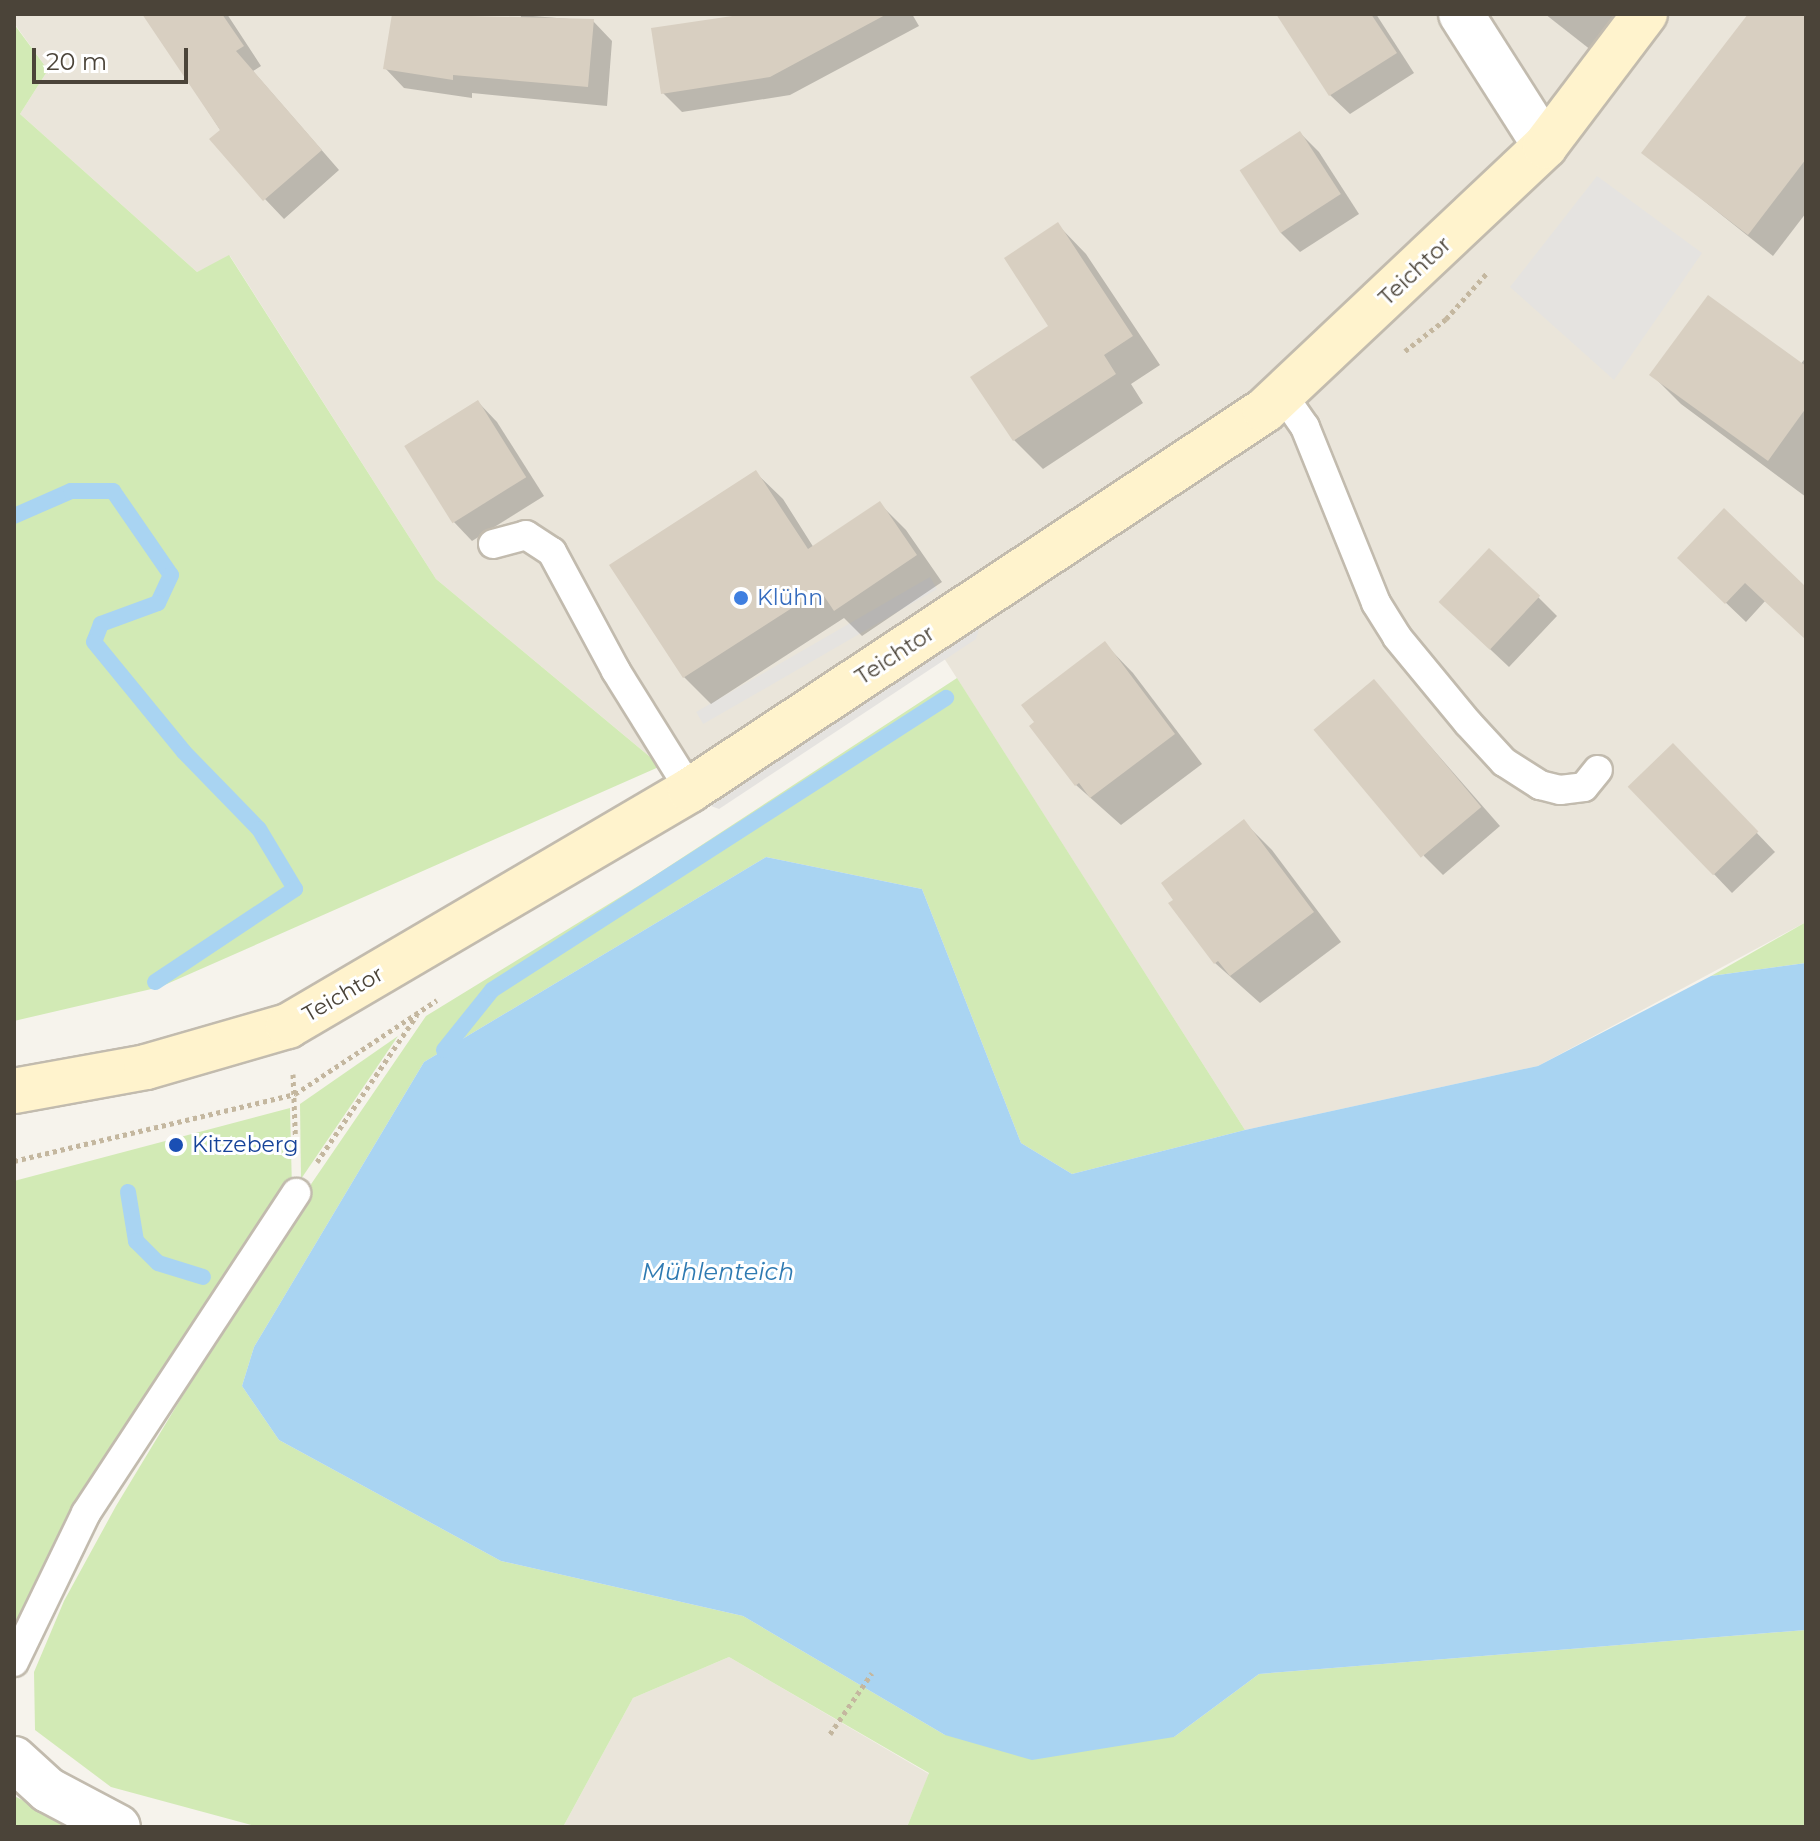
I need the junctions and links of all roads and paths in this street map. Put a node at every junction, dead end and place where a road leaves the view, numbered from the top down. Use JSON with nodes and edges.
{"nodes":[{"id":1,"x":1461,"y":14,"type":"edge"},
{"id":2,"x":1645,"y":14,"type":"edge"},
{"id":3,"x":1545,"y":146,"type":"junction"},
{"id":4,"x":1282,"y":394,"type":"junction"},
{"id":5,"x":493,"y":544,"type":"dead end"},
{"id":6,"x":1598,"y":770,"type":"dead end"},
{"id":7,"x":690,"y":790,"type":"junction"},
{"id":8,"x":419,"y":1012,"type":"dead end"},
{"id":9,"x":288,"y":1026,"type":"junction"},
{"id":10,"x":14,"y":1091,"type":"edge"},
{"id":11,"x":296,"y":1193,"type":"junction"},
{"id":12,"x":14,"y":1662,"type":"edge"},
{"id":13,"x":872,"y":1673,"type":"dead end"},
{"id":14,"x":830,"y":1734,"type":"dead end"},
{"id":15,"x":14,"y":1759,"type":"edge"},
{"id":16,"x":118,"y":1827,"type":"edge"}],
"edges":[{"from":1,"to":3,"type":"street"},
{"from":2,"to":3,"type":"street","name":"Teichtor"},
{"from":3,"to":4,"type":"street","name":"Teichtor"},
{"from":4,"to":6,"type":"lane"},
{"from":4,"to":7,"type":"street","name":"Teichtor"},
{"from":5,"to":7,"type":"lane"},
{"from":7,"to":9,"type":"street","name":"Teichtor"},
{"from":8,"to":11,"type":"path"},
{"from":9,"to":10,"type":"street","name":"Teichtor"},
{"from":9,"to":11,"type":"path"},
{"from":11,"to":12,"type":"lane"},
{"from":13,"to":14,"type":"path"},
{"from":15,"to":16,"type":"street"}]}
